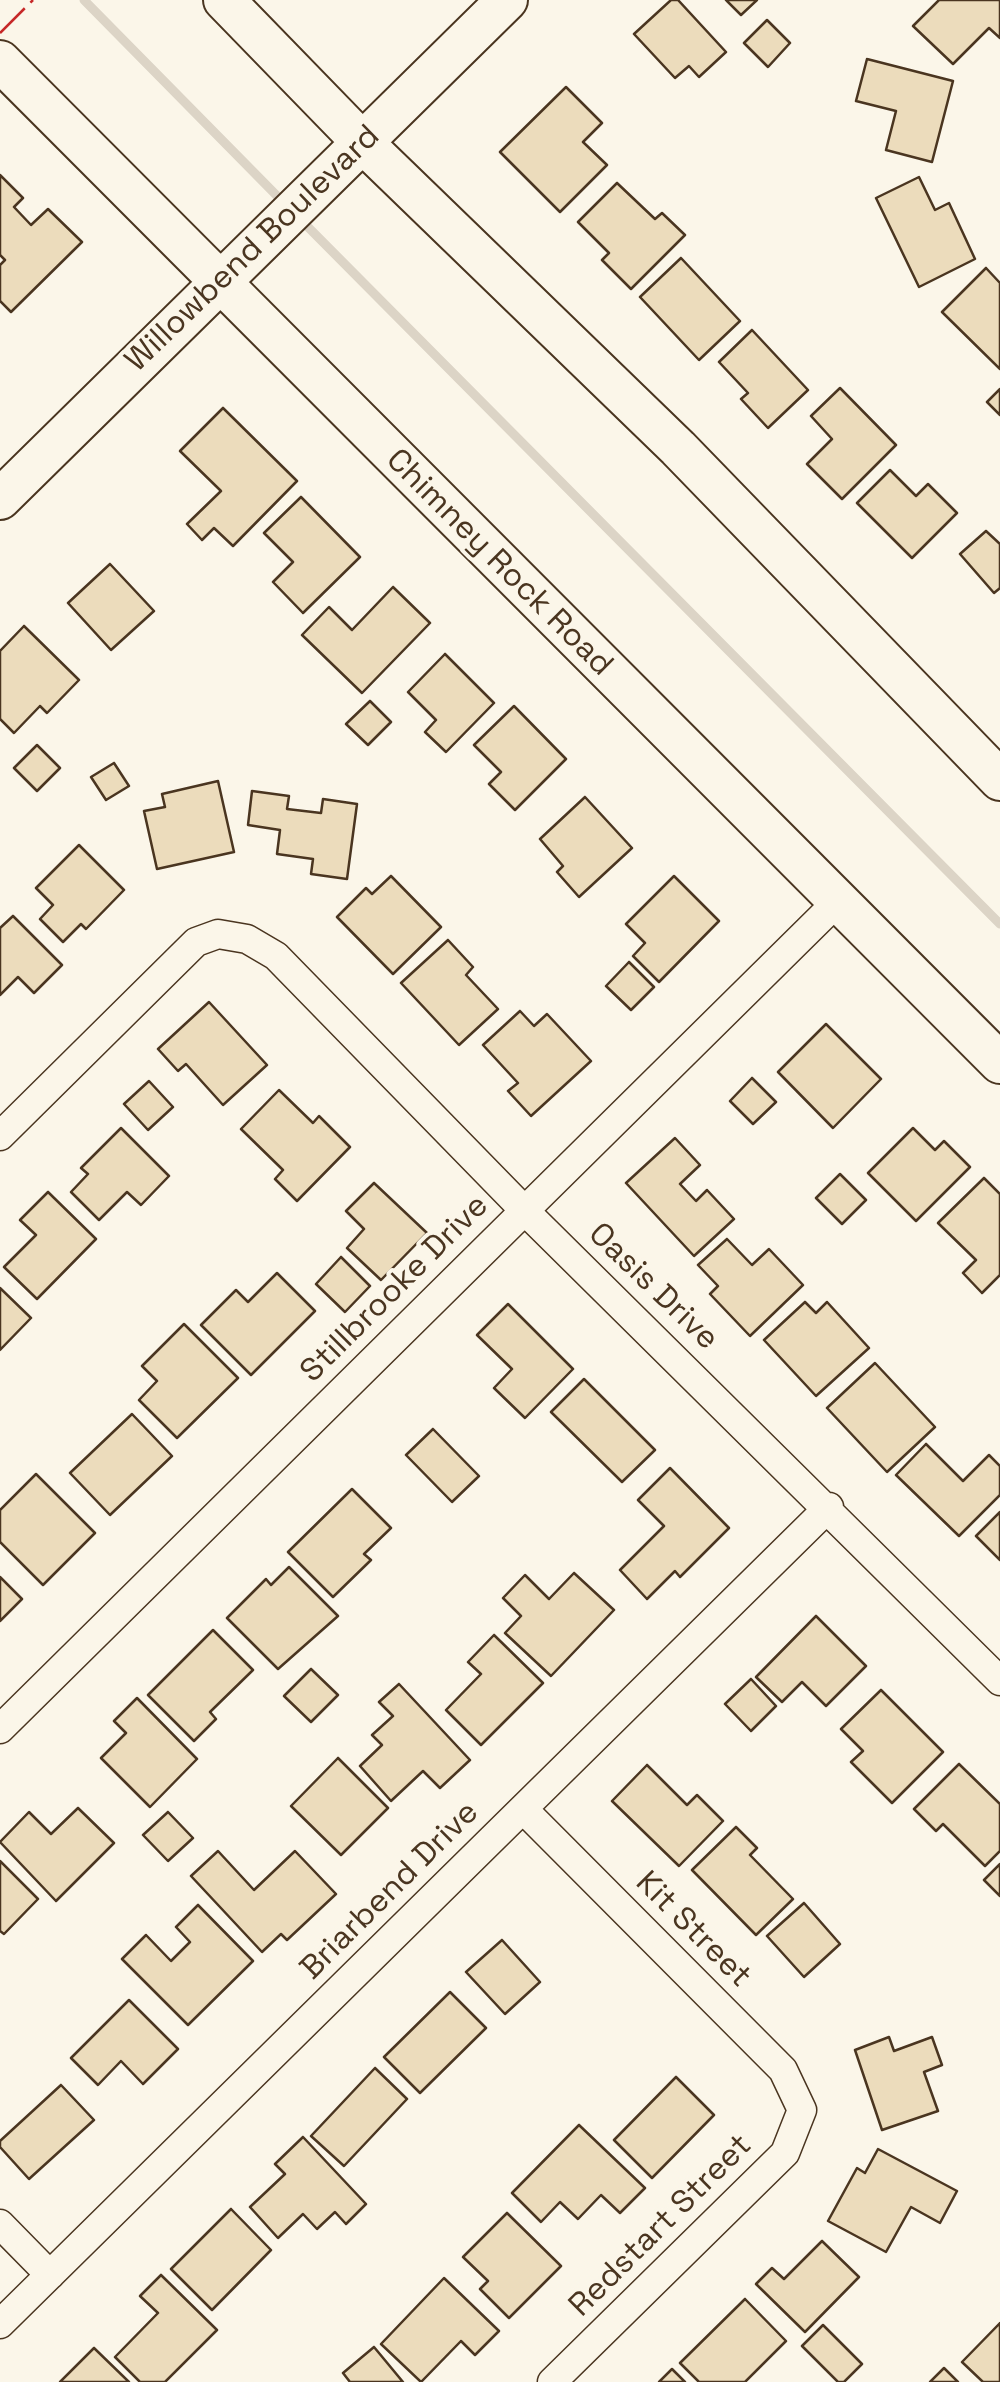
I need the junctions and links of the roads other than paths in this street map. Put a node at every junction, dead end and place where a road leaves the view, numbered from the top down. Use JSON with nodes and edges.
{"nodes":[{"id":1,"x":224,"y":0,"type":"edge"},
{"id":2,"x":507,"y":0,"type":"edge"},
{"id":3,"x":0,"y":61,"type":"edge"},
{"id":4,"x":363,"y":143,"type":"junction"},
{"id":5,"x":218,"y":282,"type":"junction"},
{"id":6,"x":0,"y":498,"type":"edge"},
{"id":7,"x":992,"y":759,"type":"edge"},
{"id":8,"x":839,"y":900,"type":"junction"},
{"id":9,"x":1000,"y":1063,"type":"edge"},
{"id":10,"x":0,"y":1136,"type":"edge"},
{"id":11,"x":524,"y":1210,"type":"junction"},
{"id":12,"x":828,"y":1507,"type":"junction"},
{"id":13,"x":1000,"y":1681,"type":"edge"},
{"id":14,"x":0,"y":1729,"type":"edge"},
{"id":15,"x":523,"y":1809,"type":"junction"},
{"id":16,"x":802,"y":2110,"type":"joint"},
{"id":17,"x":0,"y":2224,"type":"edge"},
{"id":18,"x":50,"y":2275,"type":"junction"},
{"id":19,"x":0,"y":2324,"type":"edge"},
{"id":20,"x":552,"y":2382,"type":"edge"}],
"edges":[{"from":1,"to":4,"type":"main road"},
{"from":2,"to":4,"type":"main road","name":"Willowbend Boulevard"},
{"from":3,"to":5,"type":"main road","name":"Chimney Rock Road"},
{"from":4,"to":5,"type":"main road","name":"Willowbend Boulevard"},
{"from":4,"to":7,"type":"main road"},
{"from":5,"to":6,"type":"main road","name":"Willowbend Boulevard"},
{"from":5,"to":8,"type":"main road","name":"Chimney Rock Road"},
{"from":8,"to":9,"type":"main road","name":"Chimney Rock Road"},
{"from":8,"to":11,"type":"street","name":"Stillbrooke Drive"},
{"from":10,"to":11,"type":"street","name":"Oasis Drive"},
{"from":11,"to":12,"type":"street","name":"Oasis Drive"},
{"from":11,"to":14,"type":"street","name":"Stillbrooke Drive"},
{"from":12,"to":13,"type":"street","name":"Oasis Drive"},
{"from":12,"to":15,"type":"street","name":"Briarbend Drive"},
{"from":15,"to":16,"type":"street","name":"Kit Street"},
{"from":15,"to":18,"type":"street","name":"Briarbend Drive"},
{"from":16,"to":20,"type":"street","name":"Redstart Street"},
{"from":17,"to":18,"type":"street"},
{"from":18,"to":19,"type":"street","name":"Briarbend Drive"}]}
